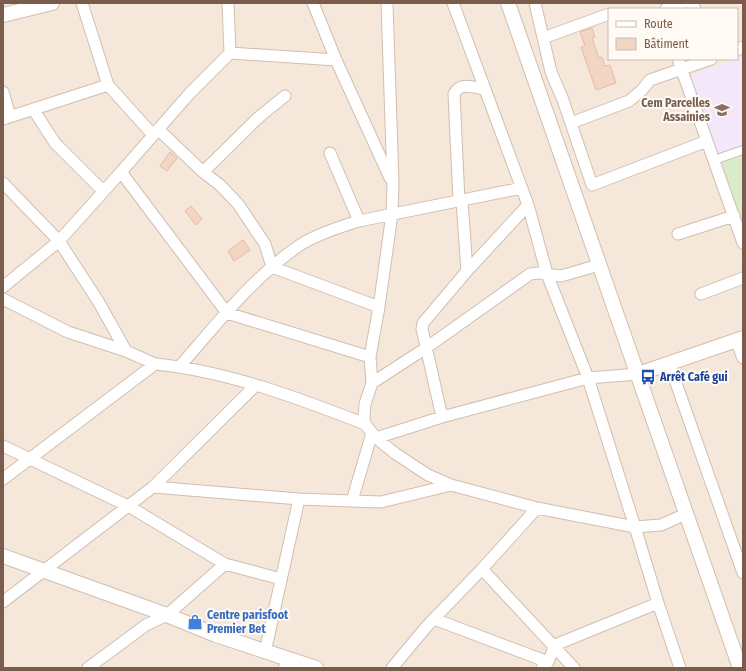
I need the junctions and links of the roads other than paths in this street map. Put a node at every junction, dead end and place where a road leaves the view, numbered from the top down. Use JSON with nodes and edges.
{"nodes":[{"id":1,"x":52,"y":3,"type":"edge"},
{"id":2,"x":82,"y":3,"type":"edge"},
{"id":3,"x":228,"y":3,"type":"edge"},
{"id":4,"x":313,"y":3,"type":"edge"},
{"id":5,"x":387,"y":3,"type":"edge"},
{"id":6,"x":453,"y":3,"type":"edge"},
{"id":7,"x":508,"y":3,"type":"edge"},
{"id":8,"x":535,"y":3,"type":"edge"},
{"id":9,"x":684,"y":3,"type":"edge"},
{"id":10,"x":669,"y":8,"type":"edge"},
{"id":11,"x":608,"y":14,"type":"edge"},
{"id":12,"x":3,"y":15,"type":"edge"},
{"id":13,"x":543,"y":38,"type":"junction"},
{"id":14,"x":230,"y":54,"type":"junction"},
{"id":15,"x":336,"y":60,"type":"junction"},
{"id":16,"x":678,"y":60,"type":"edge"},
{"id":17,"x":709,"y":60,"type":"edge"},
{"id":18,"x":682,"y":70,"type":"junction"},
{"id":19,"x":108,"y":85,"type":"junction"},
{"id":20,"x":484,"y":89,"type":"junction"},
{"id":21,"x":3,"y":92,"type":"edge"},
{"id":22,"x":285,"y":96,"type":"dead end"},
{"id":23,"x":33,"y":109,"type":"junction"},
{"id":24,"x":7,"y":118,"type":"edge"},
{"id":25,"x":571,"y":124,"type":"junction"},
{"id":26,"x":155,"y":132,"type":"junction"},
{"id":27,"x":707,"y":141,"type":"junction"},
{"id":28,"x":743,"y":150,"type":"edge"},
{"id":29,"x":330,"y":153,"type":"dead end"},
{"id":30,"x":714,"y":160,"type":"junction"},
{"id":31,"x":121,"y":172,"type":"junction"},
{"id":32,"x":203,"y":172,"type":"junction"},
{"id":33,"x":3,"y":183,"type":"edge"},
{"id":34,"x":393,"y":184,"type":"junction"},
{"id":35,"x":522,"y":188,"type":"junction"},
{"id":36,"x":103,"y":191,"type":"junction"},
{"id":37,"x":460,"y":201,"type":"junction"},
{"id":38,"x":528,"y":205,"type":"junction"},
{"id":39,"x":392,"y":214,"type":"junction"},
{"id":40,"x":734,"y":216,"type":"junction"},
{"id":41,"x":359,"y":221,"type":"junction"},
{"id":42,"x":678,"y":234,"type":"dead end"},
{"id":43,"x":59,"y":241,"type":"junction"},
{"id":44,"x":743,"y":243,"type":"edge"},
{"id":45,"x":599,"y":264,"type":"junction"},
{"id":46,"x":272,"y":267,"type":"junction"},
{"id":47,"x":467,"y":271,"type":"junction"},
{"id":48,"x":547,"y":274,"type":"junction"},
{"id":49,"x":743,"y":278,"type":"edge"},
{"id":50,"x":3,"y":287,"type":"edge"},
{"id":51,"x":701,"y":294,"type":"dead end"},
{"id":52,"x":3,"y":299,"type":"edge"},
{"id":53,"x":379,"y":307,"type":"junction"},
{"id":54,"x":226,"y":313,"type":"junction"},
{"id":55,"x":740,"y":339,"type":"edge"},
{"id":56,"x":426,"y":348,"type":"junction"},
{"id":57,"x":126,"y":351,"type":"junction"},
{"id":58,"x":370,"y":357,"type":"junction"},
{"id":59,"x":743,"y":358,"type":"edge"},
{"id":60,"x":669,"y":363,"type":"junction"},
{"id":61,"x":155,"y":364,"type":"junction"},
{"id":62,"x":180,"y":366,"type":"junction"},
{"id":63,"x":638,"y":374,"type":"junction"},
{"id":64,"x":588,"y":378,"type":"junction"},
{"id":65,"x":372,"y":383,"type":"junction"},
{"id":66,"x":256,"y":385,"type":"junction"},
{"id":67,"x":442,"y":417,"type":"junction"},
{"id":68,"x":371,"y":431,"type":"junction"},
{"id":69,"x":3,"y":446,"type":"edge"},
{"id":70,"x":30,"y":459,"type":"junction"},
{"id":71,"x":3,"y":480,"type":"edge"},
{"id":72,"x":451,"y":485,"type":"junction"},
{"id":73,"x":153,"y":487,"type":"junction"},
{"id":74,"x":299,"y":499,"type":"junction"},
{"id":75,"x":352,"y":501,"type":"junction"},
{"id":76,"x":130,"y":507,"type":"junction"},
{"id":77,"x":537,"y":508,"type":"junction"},
{"id":78,"x":686,"y":514,"type":"junction"},
{"id":79,"x":635,"y":527,"type":"junction"},
{"id":80,"x":3,"y":556,"type":"edge"},
{"id":81,"x":225,"y":564,"type":"junction"},
{"id":82,"x":482,"y":569,"type":"junction"},
{"id":83,"x":44,"y":571,"type":"junction"},
{"id":84,"x":743,"y":572,"type":"edge"},
{"id":85,"x":281,"y":579,"type":"junction"},
{"id":86,"x":3,"y":602,"type":"edge"},
{"id":87,"x":658,"y":603,"type":"junction"},
{"id":88,"x":167,"y":615,"type":"junction"},
{"id":89,"x":434,"y":619,"type":"junction"},
{"id":90,"x":555,"y":645,"type":"junction"},
{"id":91,"x":265,"y":652,"type":"junction"},
{"id":92,"x":295,"y":665,"type":"edge"},
{"id":93,"x":545,"y":665,"type":"edge"},
{"id":94,"x":88,"y":668,"type":"edge"},
{"id":95,"x":316,"y":668,"type":"edge"},
{"id":96,"x":392,"y":668,"type":"edge"},
{"id":97,"x":574,"y":668,"type":"edge"},
{"id":98,"x":680,"y":668,"type":"edge"},
{"id":99,"x":740,"y":668,"type":"edge"}],
"edges":[{"from":1,"to":12,"type":"street"},
{"from":2,"to":19,"type":"street"},
{"from":3,"to":14,"type":"street"},
{"from":4,"to":15,"type":"street"},
{"from":5,"to":34,"type":"street"},
{"from":6,"to":20,"type":"street"},
{"from":7,"to":45,"type":"street"},
{"from":8,"to":13,"type":"street"},
{"from":9,"to":10,"type":"street"},
{"from":11,"to":13,"type":"street"},
{"from":13,"to":25,"type":"street"},
{"from":14,"to":15,"type":"street"},
{"from":14,"to":26,"type":"street"},
{"from":15,"to":34,"type":"street"},
{"from":16,"to":18,"type":"street"},
{"from":17,"to":18,"type":"street"},
{"from":18,"to":25,"type":"street"},
{"from":18,"to":27,"type":"street"},
{"from":19,"to":23,"type":"street"},
{"from":19,"to":26,"type":"street"},
{"from":20,"to":35,"type":"street"},
{"from":20,"to":37,"type":"street"},
{"from":21,"to":24,"type":"street"},
{"from":22,"to":32,"type":"street"},
{"from":23,"to":24,"type":"street"},
{"from":23,"to":36,"type":"street"},
{"from":25,"to":27,"type":"street"},
{"from":26,"to":31,"type":"street"},
{"from":26,"to":32,"type":"street"},
{"from":27,"to":30,"type":"street"},
{"from":28,"to":30,"type":"street"},
{"from":29,"to":41,"type":"street"},
{"from":30,"to":40,"type":"street"},
{"from":31,"to":36,"type":"street"},
{"from":31,"to":54,"type":"street"},
{"from":32,"to":46,"type":"street"},
{"from":33,"to":43,"type":"street"},
{"from":34,"to":39,"type":"street"},
{"from":35,"to":37,"type":"street"},
{"from":35,"to":38,"type":"street"},
{"from":36,"to":43,"type":"street"},
{"from":37,"to":39,"type":"street"},
{"from":37,"to":47,"type":"street"},
{"from":38,"to":47,"type":"street"},
{"from":38,"to":48,"type":"street"},
{"from":39,"to":41,"type":"street"},
{"from":39,"to":53,"type":"street"},
{"from":40,"to":42,"type":"street"},
{"from":40,"to":44,"type":"street"},
{"from":41,"to":46,"type":"street"},
{"from":43,"to":50,"type":"street"},
{"from":43,"to":57,"type":"street"},
{"from":45,"to":48,"type":"street"},
{"from":45,"to":63,"type":"street"},
{"from":46,"to":53,"type":"street"},
{"from":46,"to":54,"type":"street"},
{"from":47,"to":56,"type":"street"},
{"from":48,"to":56,"type":"street"},
{"from":48,"to":64,"type":"street"},
{"from":49,"to":51,"type":"street"},
{"from":52,"to":57,"type":"street"},
{"from":53,"to":58,"type":"street"},
{"from":54,"to":58,"type":"street"},
{"from":54,"to":62,"type":"street"},
{"from":55,"to":59,"type":"street"},
{"from":55,"to":60,"type":"street"},
{"from":56,"to":65,"type":"street"},
{"from":56,"to":67,"type":"street"},
{"from":57,"to":61,"type":"street"},
{"from":58,"to":65,"type":"street"},
{"from":60,"to":63,"type":"street"},
{"from":60,"to":84,"type":"street"},
{"from":61,"to":62,"type":"street"},
{"from":61,"to":70,"type":"street"},
{"from":62,"to":66,"type":"street"},
{"from":63,"to":64,"type":"street"},
{"from":63,"to":78,"type":"street"},
{"from":64,"to":67,"type":"street"},
{"from":64,"to":79,"type":"street"},
{"from":65,"to":68,"type":"street"},
{"from":66,"to":68,"type":"street"},
{"from":66,"to":73,"type":"street"},
{"from":67,"to":68,"type":"street"},
{"from":68,"to":72,"type":"street"},
{"from":68,"to":75,"type":"street"},
{"from":69,"to":70,"type":"street"},
{"from":70,"to":71,"type":"street"},
{"from":70,"to":76,"type":"street"},
{"from":72,"to":75,"type":"street"},
{"from":72,"to":77,"type":"street"},
{"from":73,"to":74,"type":"street"},
{"from":73,"to":76,"type":"street"},
{"from":74,"to":75,"type":"street"},
{"from":74,"to":85,"type":"street"},
{"from":76,"to":81,"type":"street"},
{"from":76,"to":83,"type":"street"},
{"from":77,"to":79,"type":"street"},
{"from":77,"to":82,"type":"street"},
{"from":78,"to":79,"type":"street"},
{"from":78,"to":99,"type":"street"},
{"from":79,"to":87,"type":"street"},
{"from":80,"to":83,"type":"street"},
{"from":81,"to":85,"type":"street"},
{"from":81,"to":88,"type":"street"},
{"from":82,"to":89,"type":"street"},
{"from":82,"to":90,"type":"street"},
{"from":83,"to":86,"type":"street"},
{"from":83,"to":88,"type":"street"},
{"from":85,"to":91,"type":"street"},
{"from":87,"to":90,"type":"street"},
{"from":87,"to":98,"type":"street"},
{"from":88,"to":91,"type":"street"},
{"from":88,"to":94,"type":"street"},
{"from":89,"to":93,"type":"street"},
{"from":89,"to":96,"type":"street"},
{"from":90,"to":93,"type":"street"},
{"from":90,"to":97,"type":"street"},
{"from":91,"to":92,"type":"street"},
{"from":92,"to":95,"type":"street"}]}
